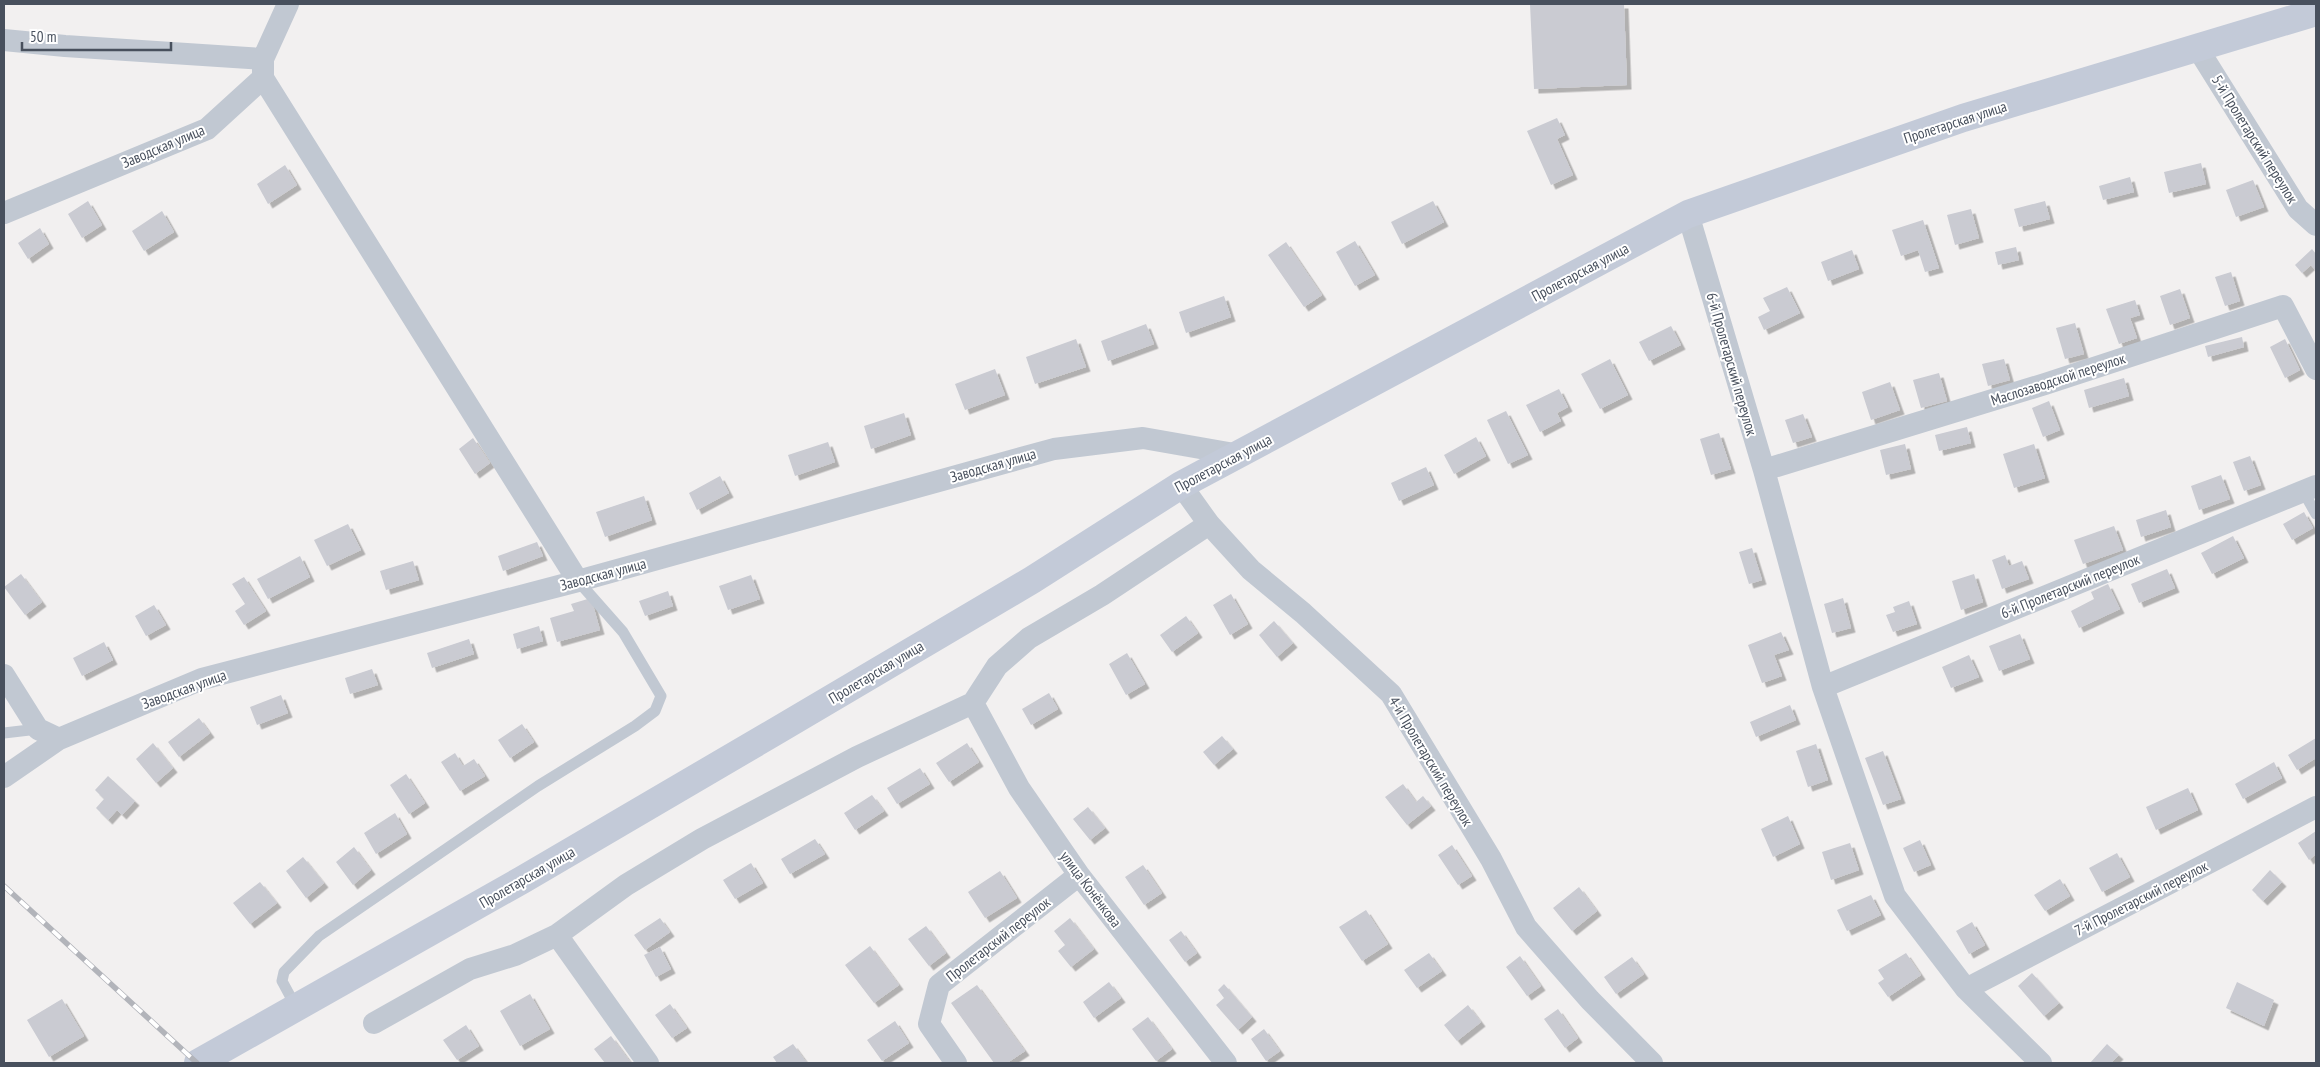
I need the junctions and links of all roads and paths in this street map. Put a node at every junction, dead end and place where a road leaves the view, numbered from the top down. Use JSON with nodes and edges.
{"nodes":[{"id":1,"x":288,"y":4,"type":"edge"},
{"id":2,"x":2316,"y":12,"type":"edge"},
{"id":3,"x":4,"y":40,"type":"edge"},
{"id":4,"x":2198,"y":49,"type":"junction"},
{"id":5,"x":263,"y":68,"type":"junction"},
{"id":6,"x":4,"y":213,"type":"edge"},
{"id":7,"x":1688,"y":214,"type":"junction"},
{"id":8,"x":2316,"y":225,"type":"edge"},
{"id":9,"x":2316,"y":369,"type":"edge"},
{"id":10,"x":1240,"y":455,"type":"junction"},
{"id":11,"x":1764,"y":470,"type":"junction"},
{"id":12,"x":1181,"y":485,"type":"junction"},
{"id":13,"x":2309,"y":489,"type":"edge"},
{"id":14,"x":2316,"y":514,"type":"edge"},
{"id":15,"x":1209,"y":524,"type":"junction"},
{"id":16,"x":578,"y":581,"type":"junction"},
{"id":17,"x":4,"y":675,"type":"edge"},
{"id":18,"x":1823,"y":687,"type":"junction"},
{"id":19,"x":974,"y":703,"type":"junction"},
{"id":20,"x":38,"y":729,"type":"junction"},
{"id":21,"x":4,"y":733,"type":"edge"},
{"id":22,"x":59,"y":739,"type":"junction"},
{"id":23,"x":4,"y":776,"type":"edge"},
{"id":24,"x":2316,"y":808,"type":"edge"},
{"id":25,"x":1079,"y":875,"type":"junction"},
{"id":26,"x":557,"y":935,"type":"junction"},
{"id":27,"x":1966,"y":989,"type":"junction"},
{"id":28,"x":296,"y":1007,"type":"junction"},
{"id":29,"x":374,"y":1023,"type":"dead end"},
{"id":30,"x":198,"y":1063,"type":"edge"},
{"id":31,"x":648,"y":1063,"type":"edge"},
{"id":32,"x":956,"y":1063,"type":"edge"},
{"id":33,"x":1226,"y":1063,"type":"edge"},
{"id":34,"x":1652,"y":1063,"type":"edge"},
{"id":35,"x":2041,"y":1063,"type":"edge"}],
"edges":[{"from":1,"to":5,"type":"street","name":"Заводская улица"},
{"from":2,"to":4,"type":"main road","name":"Пролетарская улица"},
{"from":3,"to":5,"type":"street"},
{"from":4,"to":7,"type":"main road","name":"Пролетарская улица"},
{"from":4,"to":8,"type":"street","name":"5-й Пролетарский переулок"},
{"from":5,"to":6,"type":"street","name":"Заводская улица"},
{"from":5,"to":16,"type":"street"},
{"from":7,"to":10,"type":"main road","name":"Пролетарская улица"},
{"from":7,"to":11,"type":"street","name":"6-й Пролетарский переулок"},
{"from":9,"to":11,"type":"street","name":"Маслозаводской переулок"},
{"from":10,"to":12,"type":"main road","name":"Пролетарская улица"},
{"from":10,"to":16,"type":"street","name":"Заводская улица"},
{"from":11,"to":18,"type":"street","name":"6-й Пролетарский переулок"},
{"from":12,"to":15,"type":"street","name":"4-й Пролетарский переулок"},
{"from":12,"to":28,"type":"main road","name":"Пролетарская улица"},
{"from":13,"to":14,"type":"lane"},
{"from":13,"to":18,"type":"street","name":"6-й Пролетарский переулок"},
{"from":15,"to":19,"type":"street"},
{"from":15,"to":34,"type":"street","name":"4-й Пролетарский переулок"},
{"from":16,"to":22,"type":"street","name":"Заводская улица"},
{"from":16,"to":28,"type":"lane"},
{"from":17,"to":20,"type":"street"},
{"from":18,"to":27,"type":"street","name":"6-й Пролетарский переулок"},
{"from":19,"to":25,"type":"street","name":"улица Конёнкова"},
{"from":19,"to":26,"type":"street"},
{"from":20,"to":21,"type":"lane"},
{"from":20,"to":22,"type":"street"},
{"from":22,"to":23,"type":"street","name":"Заводская улица"},
{"from":24,"to":27,"type":"street","name":"7-й Пролетарский переулок"},
{"from":25,"to":32,"type":"street","name":"Пролетарский переулок"},
{"from":25,"to":33,"type":"street","name":"улица Конёнкова"},
{"from":26,"to":29,"type":"street"},
{"from":26,"to":31,"type":"street"},
{"from":27,"to":35,"type":"street","name":"6-й Пролетарский переулок"},
{"from":28,"to":30,"type":"main road","name":"Пролетарская улица"}]}
